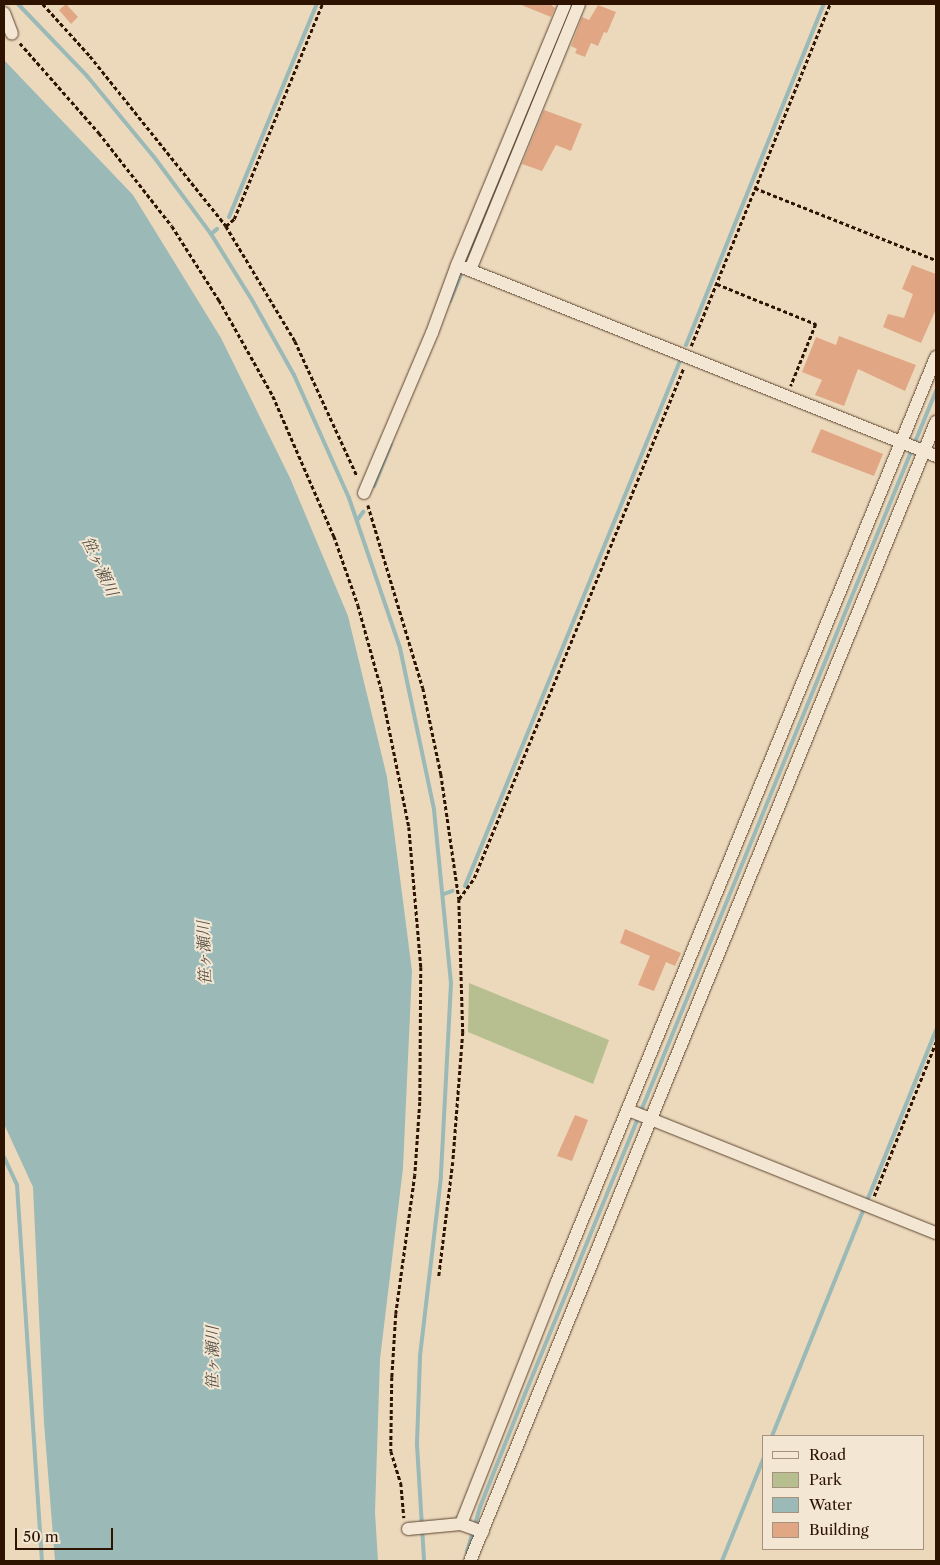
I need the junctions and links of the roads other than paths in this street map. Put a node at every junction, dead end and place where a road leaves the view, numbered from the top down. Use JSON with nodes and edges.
{"nodes":[{"id":1,"x":565,"y":4,"type":"edge"},
{"id":2,"x":579,"y":4,"type":"edge"},
{"id":3,"x":4,"y":13,"type":"edge"},
{"id":4,"x":12,"y":34,"type":"road end"},
{"id":5,"x":522,"y":126,"type":"junction"},
{"id":6,"x":464,"y":268,"type":"junction"},
{"id":7,"x":936,"y":357,"type":"edge"},
{"id":8,"x":936,"y":422,"type":"edge"},
{"id":9,"x":913,"y":447,"type":"junction"},
{"id":10,"x":936,"y":456,"type":"edge"},
{"id":11,"x":364,"y":492,"type":"road end"},
{"id":12,"x":639,"y":1115,"type":"junction"},
{"id":13,"x":936,"y":1232,"type":"edge"},
{"id":14,"x":411,"y":1529,"type":"road end"},
{"id":15,"x":474,"y":1529,"type":"junction"},
{"id":16,"x":470,"y":1561,"type":"edge"}],
"edges":[{"from":1,"to":5,"type":"street"},
{"from":2,"to":5,"type":"street"},
{"from":3,"to":4,"type":"street"},
{"from":5,"to":6,"type":"street"},
{"from":6,"to":9,"type":"street"},
{"from":6,"to":11,"type":"street"},
{"from":7,"to":9,"type":"street"},
{"from":8,"to":9,"type":"street"},
{"from":9,"to":10,"type":"street"},
{"from":9,"to":12,"type":"street"},
{"from":9,"to":12,"type":"street"},
{"from":12,"to":13,"type":"street"},
{"from":12,"to":15,"type":"street"},
{"from":12,"to":15,"type":"street"},
{"from":14,"to":15,"type":"street"},
{"from":15,"to":16,"type":"street"}]}
